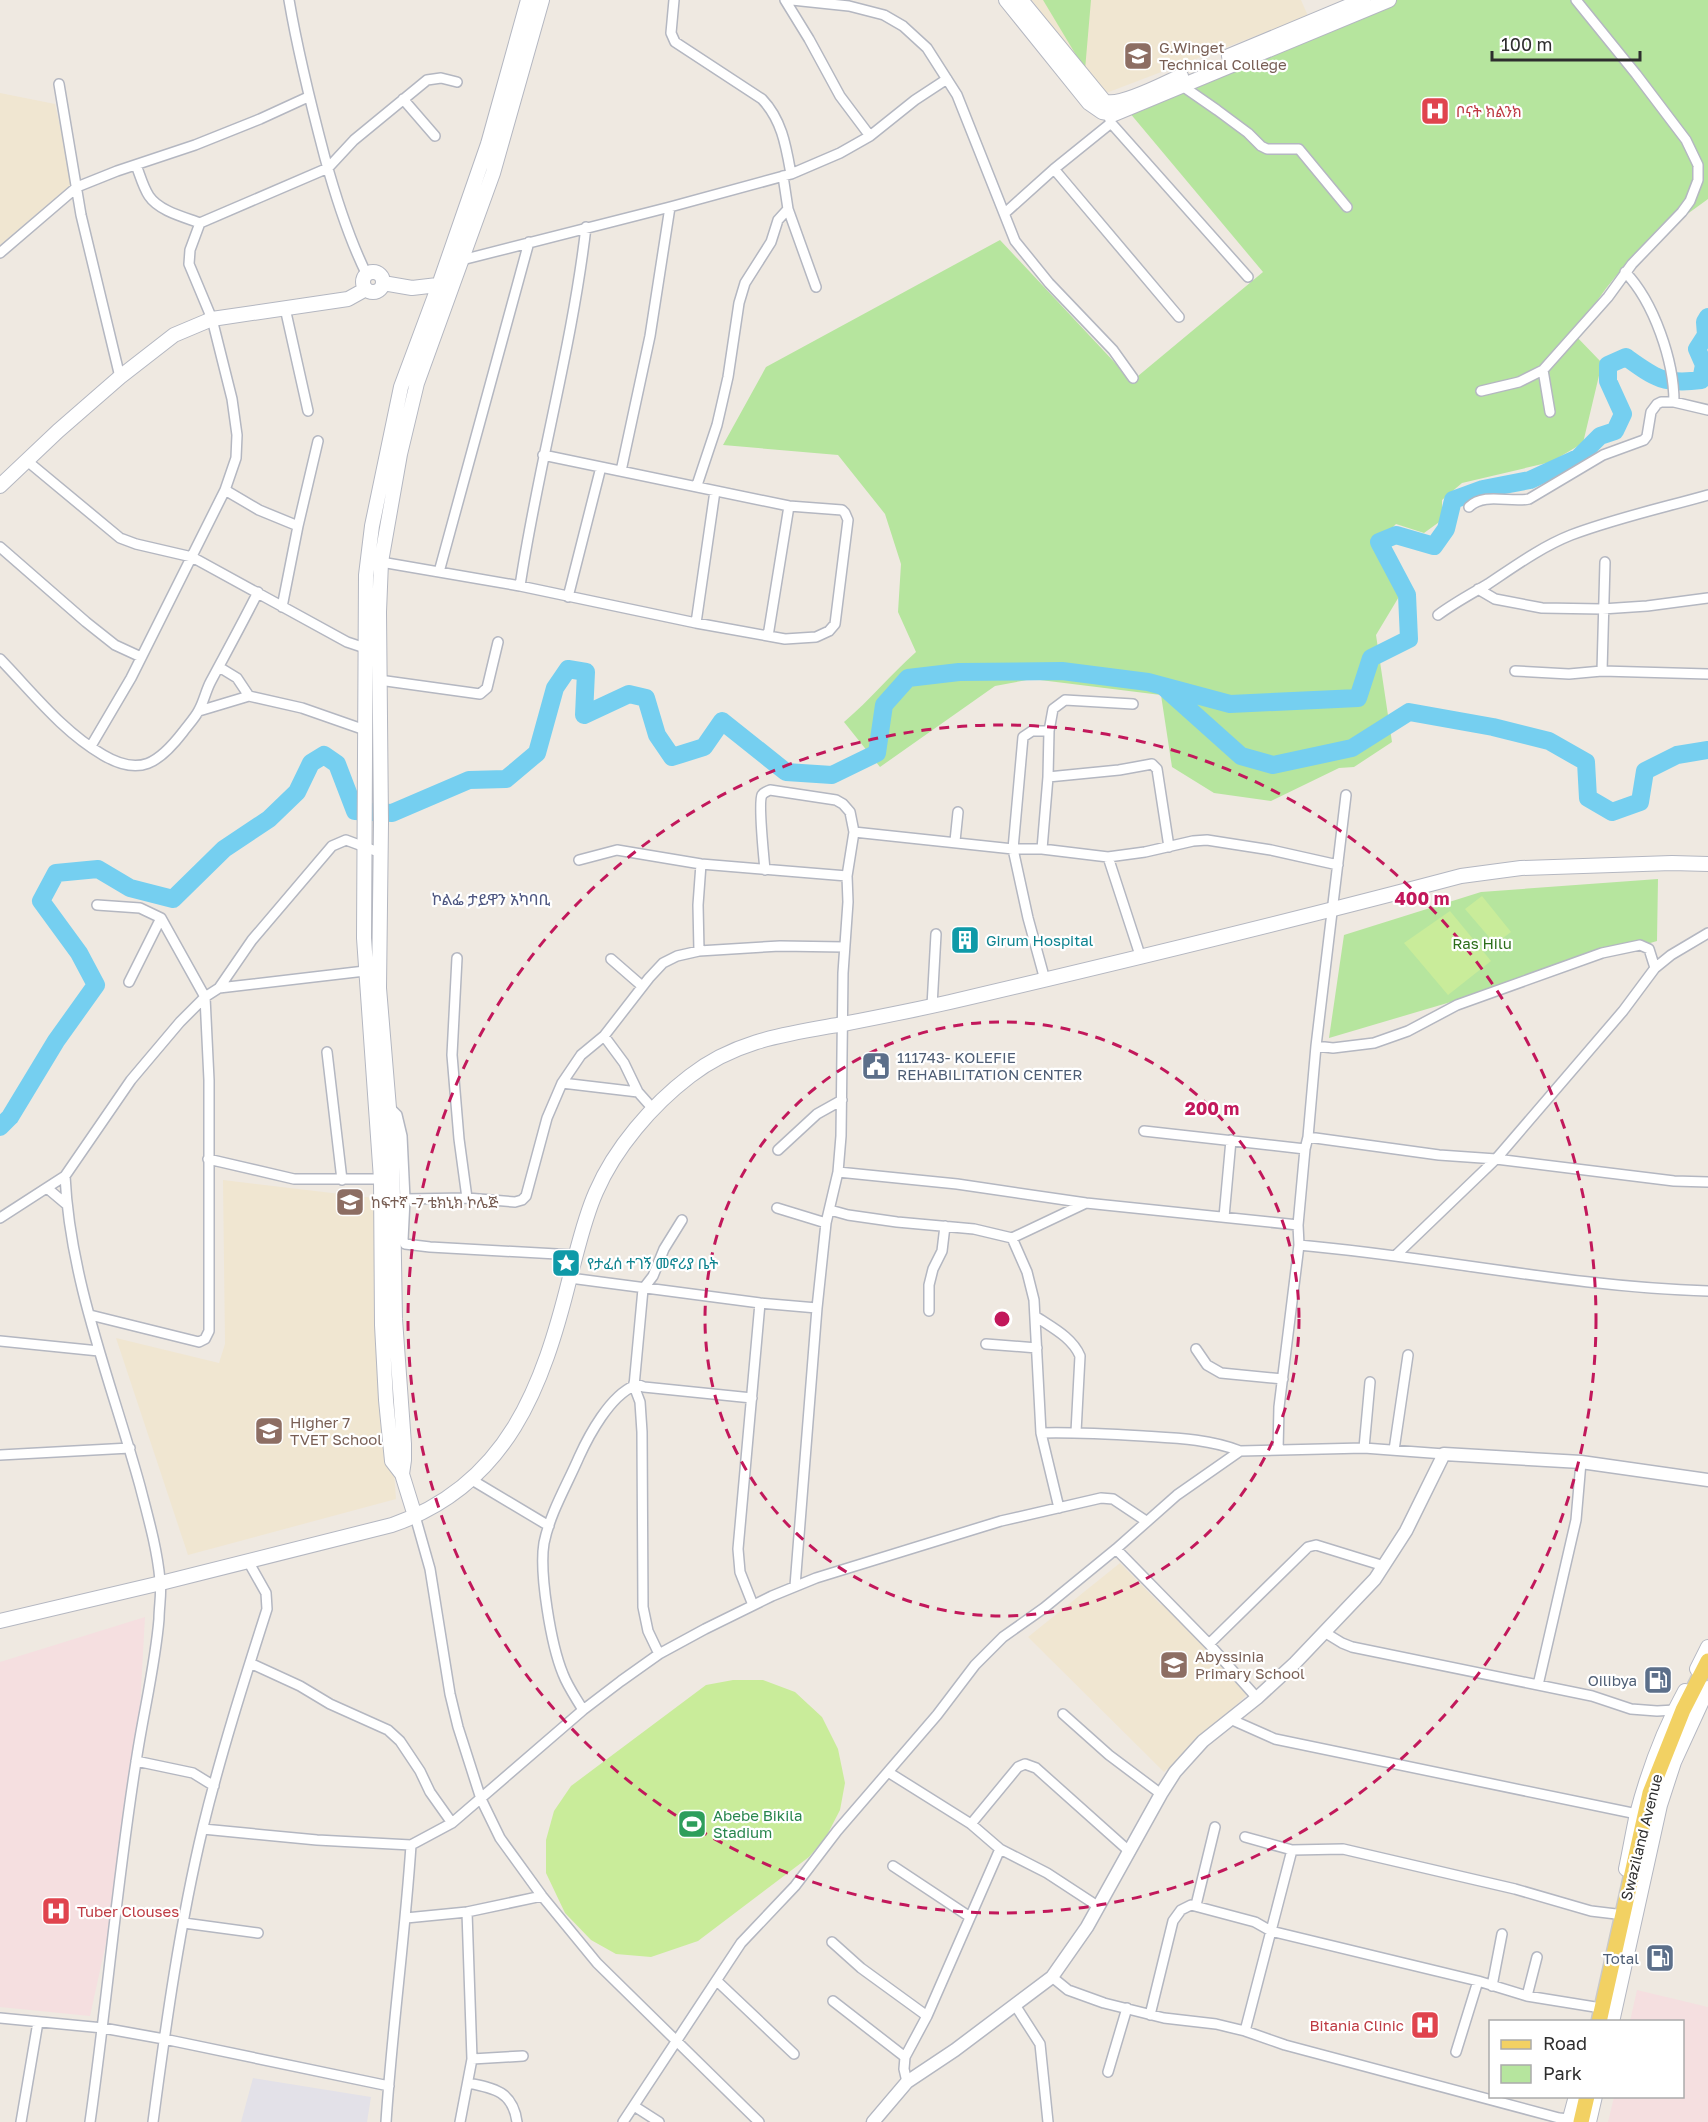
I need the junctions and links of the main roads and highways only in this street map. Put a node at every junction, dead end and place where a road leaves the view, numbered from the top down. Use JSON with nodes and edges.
{"nodes":[{"id":1,"x":528,"y":0,"type":"edge"},
{"id":2,"x":542,"y":0,"type":"edge"},
{"id":3,"x":1006,"y":0,"type":"edge"},
{"id":4,"x":1021,"y":0,"type":"edge"},
{"id":5,"x":1363,"y":0,"type":"edge"},
{"id":6,"x":1389,"y":0,"type":"edge"},
{"id":7,"x":454,"y":282,"type":"junction"},
{"id":8,"x":440,"y":285,"type":"junction"},
{"id":9,"x":0,"y":486,"type":"edge"},
{"id":10,"x":372,"y":651,"type":"junction"},
{"id":11,"x":1708,"y":864,"type":"edge"},
{"id":12,"x":393,"y":1204,"type":"junction"},
{"id":13,"x":415,"y":1516,"type":"junction"},
{"id":14,"x":0,"y":1621,"type":"edge"},
{"id":15,"x":1708,"y":1647,"type":"edge"},
{"id":16,"x":1708,"y":1661,"type":"edge"},
{"id":17,"x":1703,"y":1683,"type":"edge"},
{"id":18,"x":1597,"y":2014,"type":"edge"},
{"id":19,"x":1604,"y":2020,"type":"edge"},
{"id":20,"x":1612,"y":2020,"type":"edge"},
{"id":21,"x":1576,"y":2098,"type":"edge"},
{"id":22,"x":1582,"y":2098,"type":"edge"},
{"id":23,"x":1586,"y":2098,"type":"edge"},
{"id":24,"x":1595,"y":2098,"type":"edge"},
{"id":25,"x":1574,"y":2121,"type":"edge"},
{"id":26,"x":1589,"y":2122,"type":"edge"}],
"edges":[{"from":1,"to":8,"type":"main road"},
{"from":2,"to":7,"type":"main road"},
{"from":3,"to":6,"type":"main road"},
{"from":4,"to":5,"type":"main road"},
{"from":7,"to":8,"type":"main road"},
{"from":7,"to":10,"type":"main road"},
{"from":8,"to":9,"type":"main road"},
{"from":8,"to":10,"type":"main road"},
{"from":10,"to":12,"type":"main road"},
{"from":10,"to":12,"type":"main road"},
{"from":11,"to":13,"type":"main road"},
{"from":12,"to":13,"type":"main road"},
{"from":13,"to":14,"type":"main road"},
{"from":15,"to":17,"type":"main road"},
{"from":16,"to":17,"type":"main road","name":"Swaziland Avenue"},
{"from":17,"to":18,"type":"main road","name":"Swaziland Avenue"},
{"from":17,"to":18,"type":"main road"},
{"from":17,"to":19,"type":"main road","name":"Swaziland Avenue"},
{"from":17,"to":20,"type":"main road"},
{"from":21,"to":25,"type":"main road"},
{"from":22,"to":25,"type":"main road"},
{"from":23,"to":25,"type":"main road"},
{"from":24,"to":26,"type":"main road"}]}
